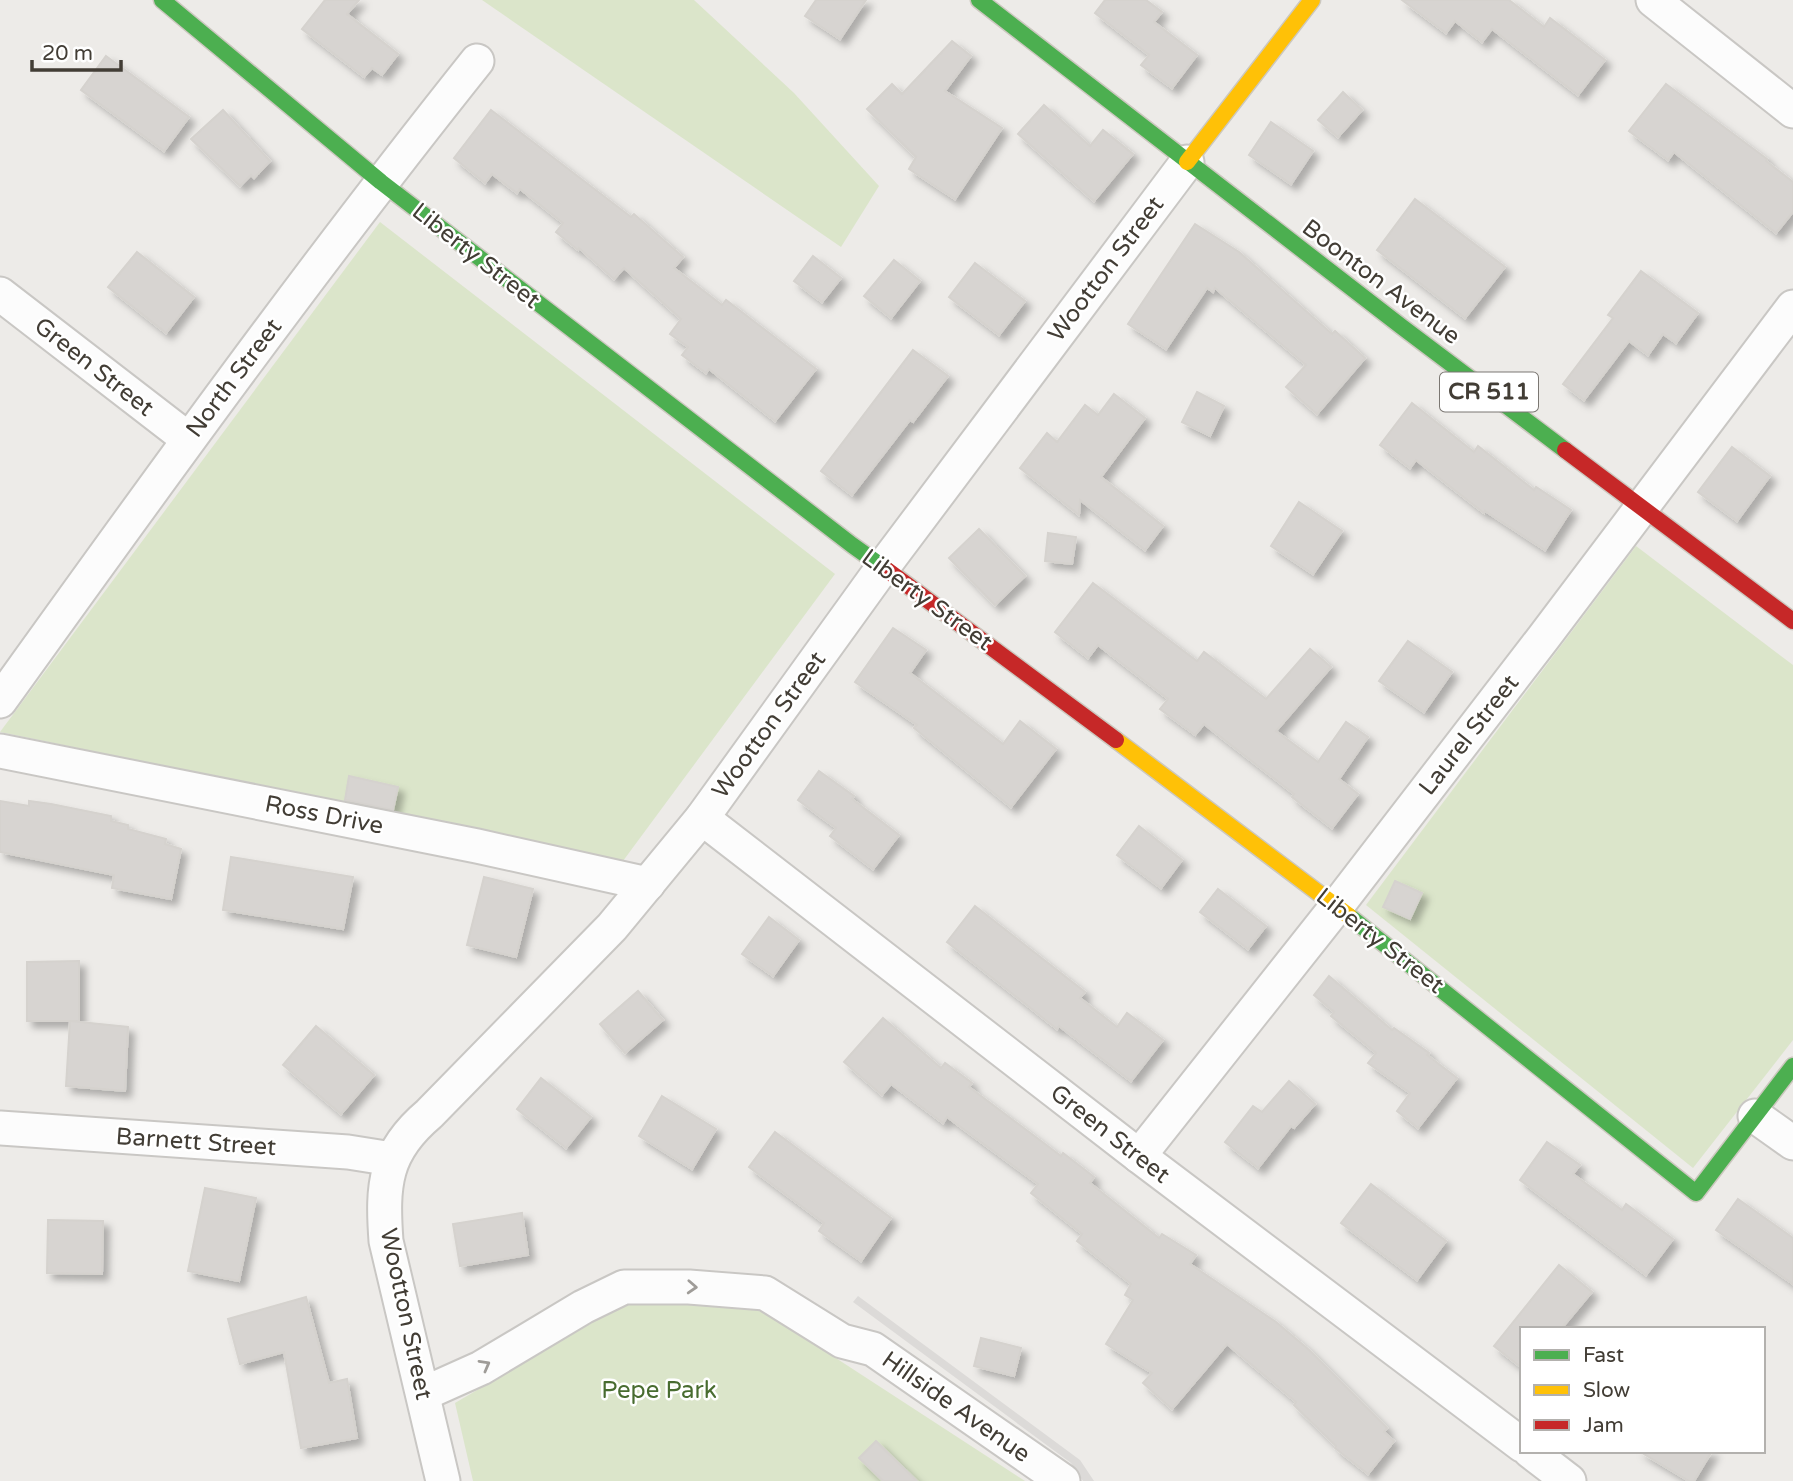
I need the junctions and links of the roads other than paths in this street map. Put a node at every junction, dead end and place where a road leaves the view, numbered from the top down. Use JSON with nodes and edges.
{"nodes":[{"id":1,"x":162,"y":0,"type":"edge"},
{"id":2,"x":979,"y":0,"type":"edge"},
{"id":3,"x":1312,"y":0,"type":"edge"},
{"id":4,"x":1653,"y":0,"type":"edge"},
{"id":5,"x":477,"y":61,"type":"dead end"},
{"id":6,"x":1793,"y":111,"type":"edge"},
{"id":7,"x":1187,"y":162,"type":"junction"},
{"id":8,"x":381,"y":182,"type":"junction"},
{"id":9,"x":0,"y":294,"type":"edge"},
{"id":10,"x":1793,"y":307,"type":"edge"},
{"id":11,"x":188,"y":439,"type":"junction"},
{"id":12,"x":1643,"y":506,"type":"junction"},
{"id":13,"x":883,"y":567,"type":"junction"},
{"id":14,"x":1793,"y":621,"type":"edge"},
{"id":15,"x":0,"y":701,"type":"edge"},
{"id":16,"x":0,"y":751,"type":"edge"},
{"id":17,"x":702,"y":818,"type":"junction"},
{"id":18,"x":648,"y":884,"type":"junction"},
{"id":19,"x":1337,"y":906,"type":"junction"},
{"id":20,"x":1793,"y":1066,"type":"edge"},
{"id":21,"x":1755,"y":1116,"type":"junction"},
{"id":22,"x":0,"y":1128,"type":"edge"},
{"id":23,"x":1793,"y":1143,"type":"edge"},
{"id":24,"x":1139,"y":1156,"type":"junction"},
{"id":25,"x":392,"y":1159,"type":"junction"},
{"id":26,"x":423,"y":1394,"type":"junction"},
{"id":27,"x":1520,"y":1443,"type":"edge"},
{"id":28,"x":1533,"y":1453,"type":"edge"},
{"id":29,"x":443,"y":1481,"type":"edge"},
{"id":30,"x":1063,"y":1481,"type":"edge"},
{"id":31,"x":1569,"y":1481,"type":"edge"}],
"edges":[{"from":1,"to":8,"type":"street","name":"Liberty Street"},
{"from":2,"to":7,"type":"street","name":"Boonton Avenue","number":"CR 511"},
{"from":3,"to":7,"type":"street","name":"Wootton Street"},
{"from":4,"to":6,"type":"street"},
{"from":5,"to":8,"type":"street","name":"North Street"},
{"from":7,"to":12,"type":"street","name":"Boonton Avenue","number":"CR 511"},
{"from":7,"to":13,"type":"street","name":"Wootton Street"},
{"from":8,"to":11,"type":"street","name":"North Street"},
{"from":8,"to":13,"type":"street","name":"Liberty Street"},
{"from":9,"to":11,"type":"street","name":"Green Street"},
{"from":10,"to":12,"type":"street","name":"Laurel Street"},
{"from":11,"to":15,"type":"street","name":"North Street"},
{"from":12,"to":14,"type":"street","name":"Boonton Avenue","number":"CR 511"},
{"from":12,"to":19,"type":"street","name":"Laurel Street"},
{"from":13,"to":17,"type":"street","name":"Wootton Street"},
{"from":13,"to":19,"type":"street","name":"Liberty Street"},
{"from":16,"to":18,"type":"street","name":"Ross Drive"},
{"from":17,"to":18,"type":"street","name":"Wootton Street"},
{"from":17,"to":24,"type":"street","name":"Green Street"},
{"from":18,"to":25,"type":"street","name":"Wootton Street"},
{"from":19,"to":21,"type":"street","name":"Liberty Street"},
{"from":19,"to":24,"type":"street","name":"Laurel Street"},
{"from":20,"to":21,"type":"street"},
{"from":21,"to":23,"type":"street"},
{"from":22,"to":25,"type":"street","name":"Barnett Street"},
{"from":24,"to":27,"type":"street","name":"Green Street"},
{"from":25,"to":26,"type":"street","name":"Wootton Street"},
{"from":26,"to":29,"type":"street","name":"Wootton Street"},
{"from":26,"to":30,"type":"street","name":"Hillside Avenue","one_way":true},
{"from":28,"to":31,"type":"street"}]}
